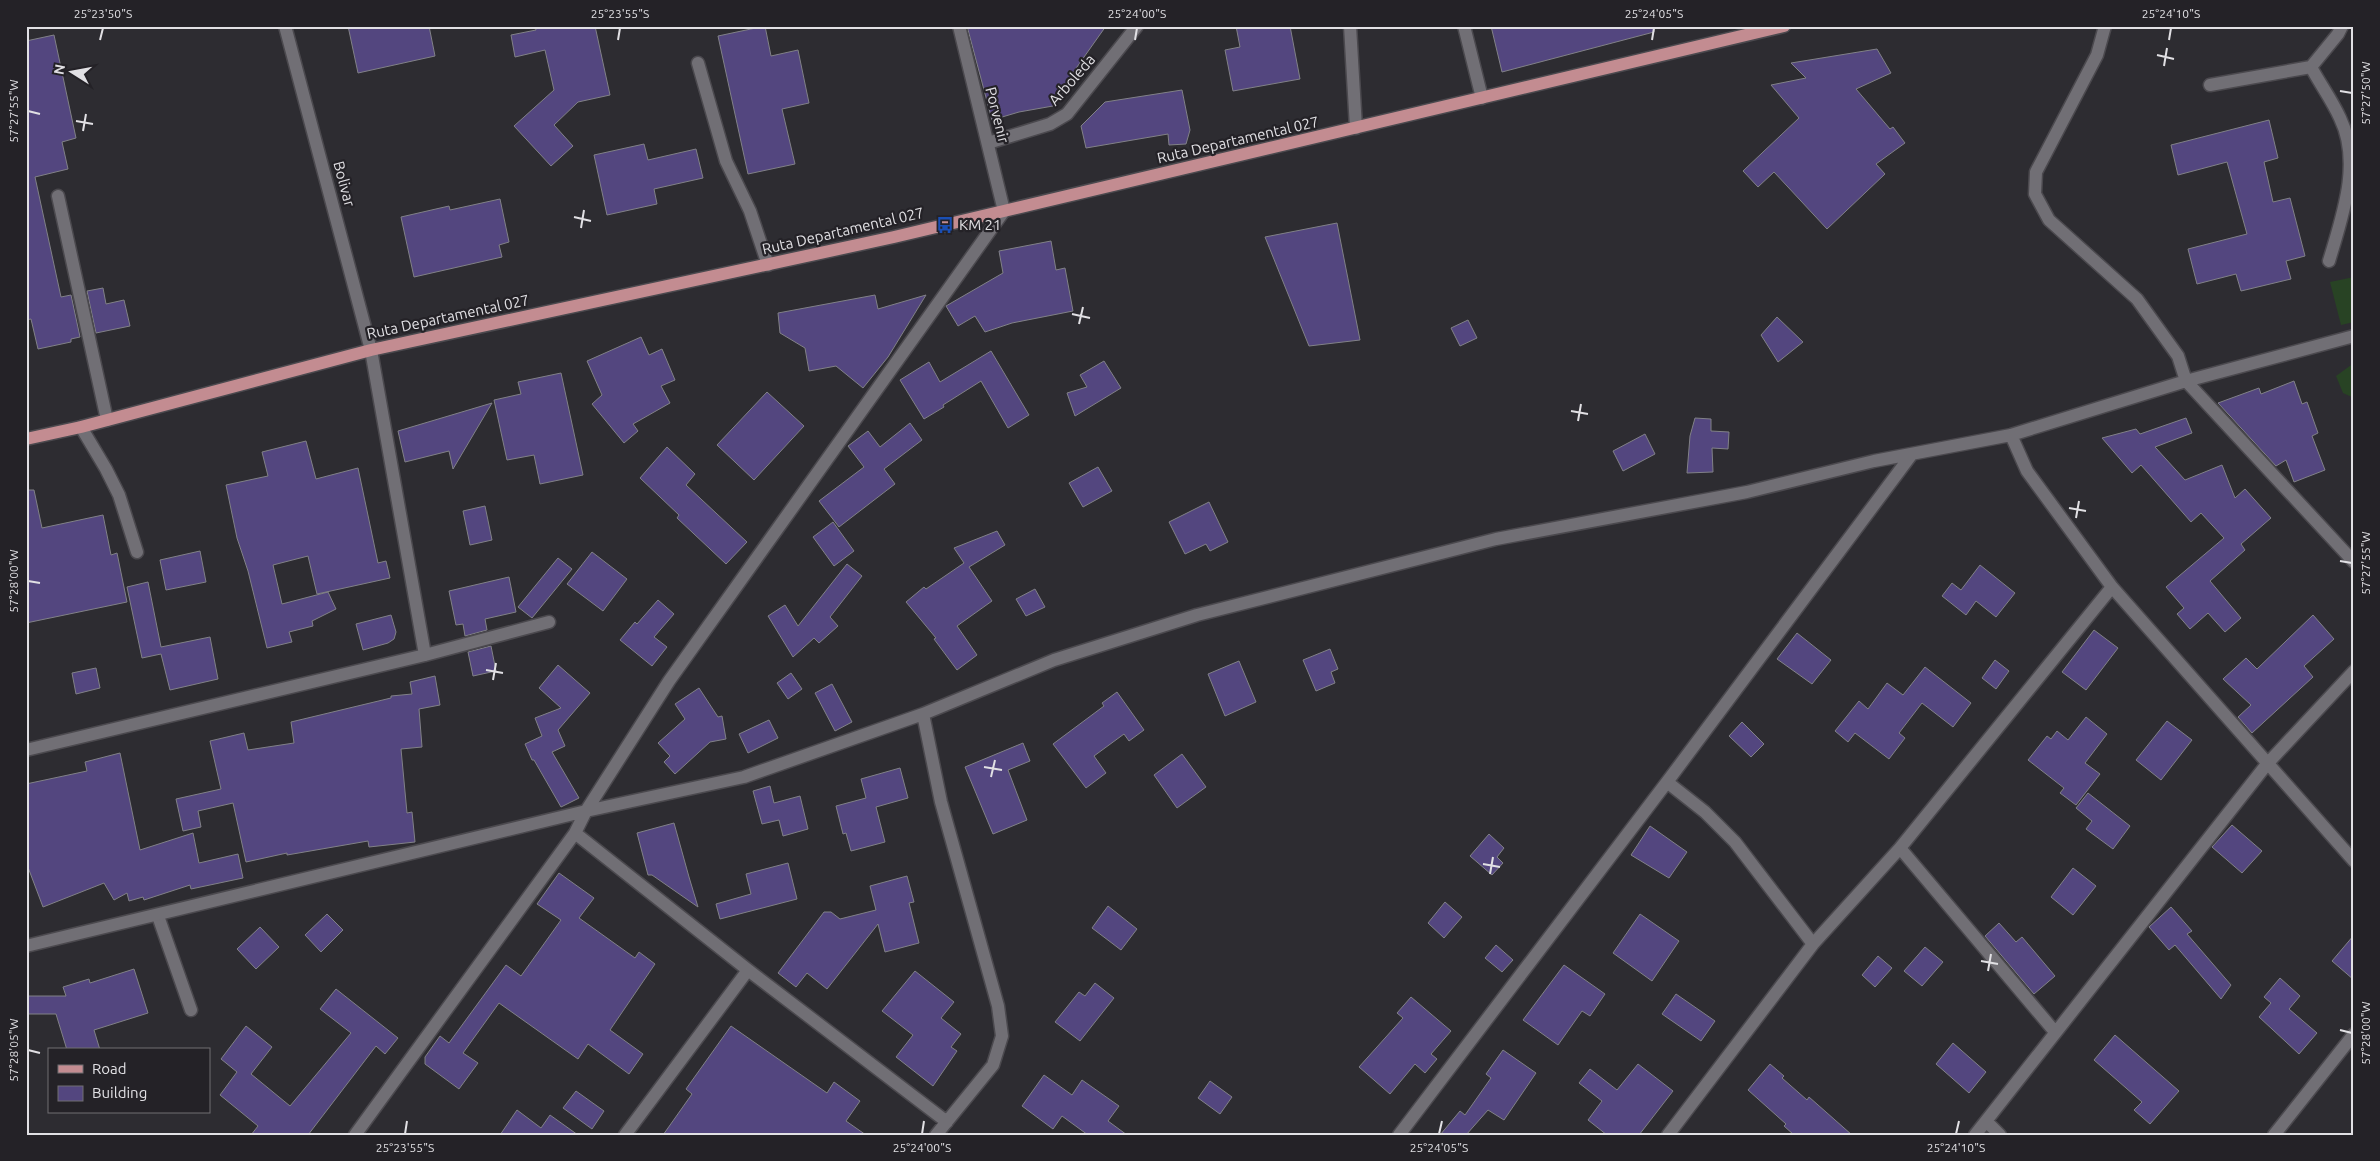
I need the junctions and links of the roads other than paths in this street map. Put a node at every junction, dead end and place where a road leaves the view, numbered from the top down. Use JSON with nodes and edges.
{"nodes":[{"id":1,"x":285,"y":26,"type":"edge"},
{"id":2,"x":959,"y":26,"type":"edge"},
{"id":3,"x":1137,"y":26,"type":"edge"},
{"id":4,"x":1350,"y":26,"type":"edge"},
{"id":5,"x":1464,"y":26,"type":"edge"},
{"id":6,"x":1784,"y":26,"type":"edge"},
{"id":7,"x":2105,"y":26,"type":"edge"},
{"id":8,"x":2342,"y":26,"type":"edge"},
{"id":9,"x":698,"y":63,"type":"dead end"},
{"id":10,"x":2311,"y":67,"type":"junction"},
{"id":11,"x":2210,"y":85,"type":"dead end"},
{"id":12,"x":1482,"y":98,"type":"junction"},
{"id":13,"x":1356,"y":128,"type":"junction"},
{"id":14,"x":988,"y":143,"type":"junction"},
{"id":15,"x":58,"y":196,"type":"dead end"},
{"id":16,"x":1004,"y":211,"type":"junction"},
{"id":17,"x":2329,"y":261,"type":"dead end"},
{"id":18,"x":768,"y":265,"type":"junction"},
{"id":19,"x":2354,"y":336,"type":"edge"},
{"id":20,"x":372,"y":350,"type":"junction"},
{"id":21,"x":2186,"y":381,"type":"junction"},
{"id":22,"x":107,"y":420,"type":"junction"},
{"id":23,"x":81,"y":427,"type":"junction"},
{"id":24,"x":2011,"y":435,"type":"junction"},
{"id":25,"x":26,"y":439,"type":"edge"},
{"id":26,"x":1912,"y":454,"type":"junction"},
{"id":27,"x":137,"y":552,"type":"dead end"},
{"id":28,"x":2354,"y":562,"type":"edge"},
{"id":29,"x":2112,"y":587,"type":"junction"},
{"id":30,"x":549,"y":622,"type":"dead end"},
{"id":31,"x":424,"y":655,"type":"junction"},
{"id":32,"x":2354,"y":671,"type":"edge"},
{"id":33,"x":923,"y":714,"type":"junction"},
{"id":34,"x":26,"y":750,"type":"edge"},
{"id":35,"x":2267,"y":764,"type":"junction"},
{"id":36,"x":1667,"y":782,"type":"junction"},
{"id":37,"x":586,"y":811,"type":"junction"},
{"id":38,"x":574,"y":833,"type":"junction"},
{"id":39,"x":1900,"y":848,"type":"junction"},
{"id":40,"x":2354,"y":861,"type":"edge"},
{"id":41,"x":158,"y":916,"type":"junction"},
{"id":42,"x":1813,"y":944,"type":"junction"},
{"id":43,"x":26,"y":946,"type":"edge"},
{"id":44,"x":748,"y":970,"type":"junction"},
{"id":45,"x":191,"y":1010,"type":"dead end"},
{"id":46,"x":2055,"y":1032,"type":"junction"},
{"id":47,"x":2354,"y":1034,"type":"edge"},
{"id":48,"x":1986,"y":1120,"type":"junction"},
{"id":49,"x":947,"y":1122,"type":"junction"},
{"id":50,"x":355,"y":1135,"type":"edge"},
{"id":51,"x":625,"y":1135,"type":"edge"},
{"id":52,"x":936,"y":1135,"type":"edge"},
{"id":53,"x":1399,"y":1135,"type":"edge"},
{"id":54,"x":1668,"y":1135,"type":"edge"},
{"id":55,"x":1975,"y":1135,"type":"edge"},
{"id":56,"x":2000,"y":1135,"type":"edge"},
{"id":57,"x":2274,"y":1135,"type":"edge"}],
"edges":[{"from":1,"to":20,"type":"street","name":"Bolivar"},
{"from":2,"to":14,"type":"street","name":"Porvenir"},
{"from":3,"to":14,"type":"street","name":"Arboleda"},
{"from":4,"to":13,"type":"street"},
{"from":5,"to":12,"type":"street"},
{"from":6,"to":12,"type":"main road","name":"Ruta Departamental 027"},
{"from":7,"to":21,"type":"street"},
{"from":8,"to":10,"type":"street"},
{"from":9,"to":18,"type":"street"},
{"from":10,"to":11,"type":"street"},
{"from":10,"to":17,"type":"street"},
{"from":12,"to":13,"type":"main road","name":"Ruta Departamental 027"},
{"from":13,"to":16,"type":"main road","name":"Ruta Departamental 027"},
{"from":14,"to":16,"type":"street","name":"Porvenir"},
{"from":15,"to":22,"type":"street"},
{"from":16,"to":18,"type":"main road","name":"Ruta Departamental 027"},
{"from":16,"to":37,"type":"street"},
{"from":18,"to":20,"type":"main road","name":"Ruta Departamental 027"},
{"from":19,"to":21,"type":"street"},
{"from":20,"to":22,"type":"main road","name":"Ruta Departamental 027"},
{"from":20,"to":31,"type":"street","name":"Bolivar"},
{"from":21,"to":24,"type":"street"},
{"from":21,"to":28,"type":"street"},
{"from":22,"to":23,"type":"main road","name":"Ruta Departamental 027"},
{"from":23,"to":25,"type":"main road","name":"Ruta Departamental 027"},
{"from":23,"to":27,"type":"street"},
{"from":24,"to":26,"type":"street"},
{"from":24,"to":29,"type":"street"},
{"from":26,"to":33,"type":"street"},
{"from":26,"to":36,"type":"street"},
{"from":29,"to":35,"type":"street"},
{"from":29,"to":39,"type":"street"},
{"from":30,"to":31,"type":"street"},
{"from":31,"to":34,"type":"street"},
{"from":32,"to":35,"type":"street"},
{"from":33,"to":37,"type":"street"},
{"from":33,"to":49,"type":"street"},
{"from":35,"to":40,"type":"street"},
{"from":35,"to":46,"type":"street"},
{"from":36,"to":42,"type":"street"},
{"from":36,"to":53,"type":"street"},
{"from":37,"to":38,"type":"street"},
{"from":37,"to":41,"type":"street"},
{"from":38,"to":44,"type":"street"},
{"from":38,"to":50,"type":"street"},
{"from":39,"to":42,"type":"street"},
{"from":39,"to":46,"type":"street"},
{"from":41,"to":43,"type":"street"},
{"from":41,"to":45,"type":"street"},
{"from":42,"to":54,"type":"street"},
{"from":44,"to":49,"type":"street"},
{"from":44,"to":51,"type":"street"},
{"from":46,"to":48,"type":"street"},
{"from":47,"to":57,"type":"street"},
{"from":48,"to":55,"type":"street"},
{"from":48,"to":56,"type":"street"},
{"from":49,"to":52,"type":"street"}]}
